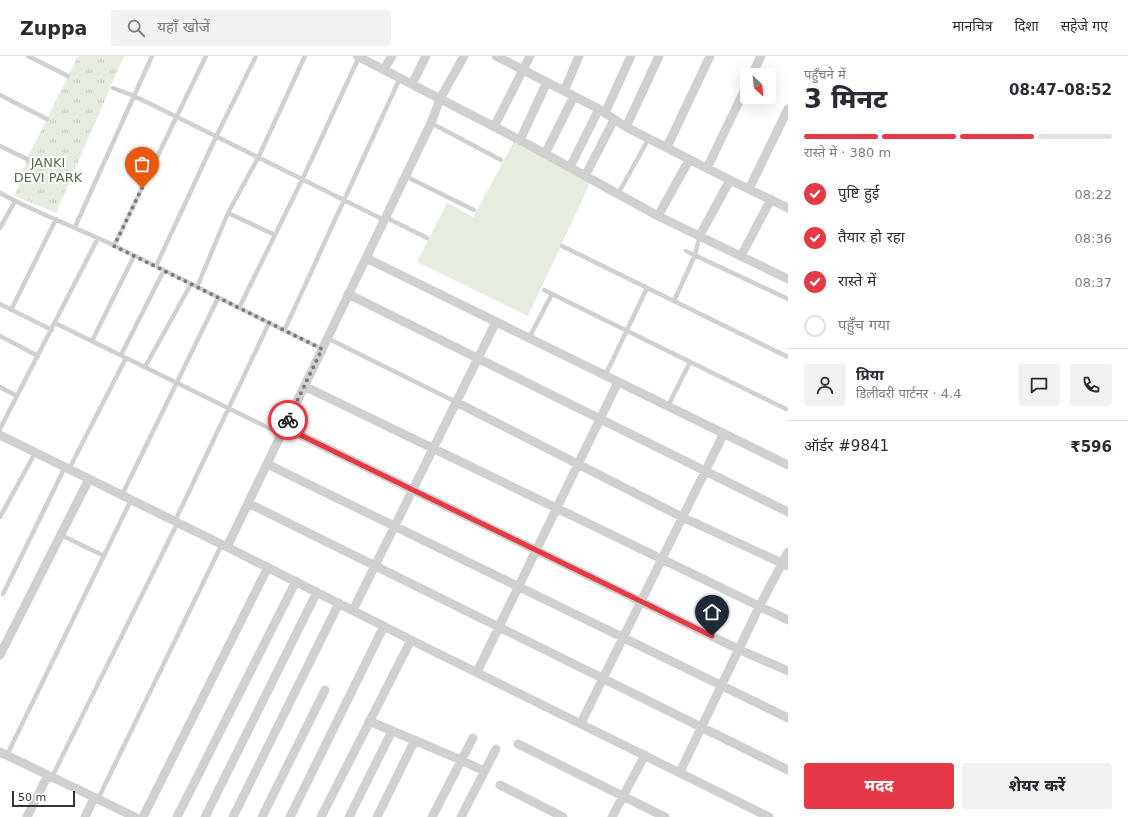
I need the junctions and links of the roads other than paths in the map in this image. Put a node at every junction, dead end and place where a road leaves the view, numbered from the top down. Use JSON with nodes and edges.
{"nodes":[{"id":1,"x":28,"y":56,"type":"edge"},
{"id":2,"x":152,"y":56,"type":"edge"},
{"id":3,"x":206,"y":56,"type":"edge"},
{"id":4,"x":256,"y":56,"type":"edge"},
{"id":5,"x":305,"y":56,"type":"edge"},
{"id":6,"x":358,"y":56,"type":"edge"},
{"id":7,"x":392,"y":56,"type":"edge"},
{"id":8,"x":426,"y":56,"type":"edge"},
{"id":9,"x":464,"y":56,"type":"edge"},
{"id":10,"x":496,"y":56,"type":"edge"},
{"id":11,"x":530,"y":56,"type":"edge"},
{"id":12,"x":579,"y":56,"type":"edge"},
{"id":13,"x":631,"y":56,"type":"edge"},
{"id":14,"x":659,"y":56,"type":"edge"},
{"id":15,"x":710,"y":56,"type":"edge"},
{"id":16,"x":761,"y":56,"type":"edge"},
{"id":17,"x":755,"y":68,"type":"edge"},
{"id":18,"x":384,"y":69,"type":"junction"},
{"id":19,"x":524,"y":70,"type":"junction"},
{"id":20,"x":68,"y":76,"type":"dead end"},
{"id":21,"x":400,"y":78,"type":"junction"},
{"id":22,"x":547,"y":82,"type":"junction"},
{"id":23,"x":412,"y":84,"type":"junction"},
{"id":24,"x":113,"y":88,"type":"dead end"},
{"id":25,"x":564,"y":91,"type":"junction"},
{"id":26,"x":0,"y":95,"type":"edge"},
{"id":27,"x":134,"y":96,"type":"junction"},
{"id":28,"x":574,"y":96,"type":"junction"},
{"id":29,"x":440,"y":99,"type":"junction"},
{"id":30,"x":740,"y":100,"type":"edge"},
{"id":31,"x":788,"y":109,"type":"edge"},
{"id":32,"x":602,"y":111,"type":"junction"},
{"id":33,"x":177,"y":117,"type":"junction"},
{"id":34,"x":47,"y":119,"type":"dead end"},
{"id":35,"x":614,"y":120,"type":"junction"},
{"id":36,"x":430,"y":123,"type":"junction"},
{"id":37,"x":494,"y":127,"type":"junction"},
{"id":38,"x":626,"y":127,"type":"junction"},
{"id":39,"x":216,"y":137,"type":"junction"},
{"id":40,"x":649,"y":138,"type":"junction"},
{"id":41,"x":520,"y":140,"type":"junction"},
{"id":42,"x":0,"y":146,"type":"edge"},
{"id":43,"x":667,"y":147,"type":"junction"},
{"id":44,"x":545,"y":154,"type":"junction"},
{"id":45,"x":258,"y":158,"type":"junction"},
{"id":46,"x":26,"y":159,"type":"dead end"},
{"id":47,"x":501,"y":160,"type":"dead end"},
{"id":48,"x":690,"y":160,"type":"junction"},
{"id":49,"x":570,"y":167,"type":"junction"},
{"id":50,"x":707,"y":168,"type":"junction"},
{"id":51,"x":405,"y":176,"type":"junction"},
{"id":52,"x":585,"y":176,"type":"junction"},
{"id":53,"x":302,"y":180,"type":"junction"},
{"id":54,"x":730,"y":180,"type":"junction"},
{"id":55,"x":749,"y":189,"type":"junction"},
{"id":56,"x":0,"y":193,"type":"edge"},
{"id":57,"x":618,"y":194,"type":"junction"},
{"id":58,"x":771,"y":199,"type":"junction"},
{"id":59,"x":344,"y":200,"type":"junction"},
{"id":60,"x":15,"y":201,"type":"junction"},
{"id":61,"x":788,"y":208,"type":"edge"},
{"id":62,"x":474,"y":210,"type":"dead end"},
{"id":63,"x":228,"y":213,"type":"junction"},
{"id":64,"x":658,"y":216,"type":"junction"},
{"id":65,"x":56,"y":219,"type":"junction"},
{"id":66,"x":385,"y":219,"type":"junction"},
{"id":67,"x":75,"y":227,"type":"junction"},
{"id":68,"x":0,"y":228,"type":"edge"},
{"id":69,"x":275,"y":235,"type":"junction"},
{"id":70,"x":700,"y":235,"type":"junction"},
{"id":71,"x":98,"y":238,"type":"junction"},
{"id":72,"x":427,"y":238,"type":"dead end"},
{"id":73,"x":114,"y":246,"type":"junction"},
{"id":74,"x":562,"y":246,"type":"dead end"},
{"id":75,"x":686,"y":251,"type":"dead end"},
{"id":76,"x":695,"y":255,"type":"junction"},
{"id":77,"x":134,"y":256,"type":"junction"},
{"id":78,"x":741,"y":256,"type":"junction"},
{"id":79,"x":366,"y":258,"type":"junction"},
{"id":80,"x":156,"y":266,"type":"junction"},
{"id":81,"x":164,"y":270,"type":"junction"},
{"id":82,"x":787,"y":276,"type":"edge"},
{"id":83,"x":191,"y":284,"type":"junction"},
{"id":84,"x":197,"y":287,"type":"junction"},
{"id":85,"x":647,"y":288,"type":"junction"},
{"id":86,"x":544,"y":290,"type":"dead end"},
{"id":87,"x":348,"y":294,"type":"junction"},
{"id":88,"x":552,"y":294,"type":"junction"},
{"id":89,"x":218,"y":298,"type":"junction"},
{"id":90,"x":788,"y":299,"type":"edge"},
{"id":91,"x":674,"y":301,"type":"junction"},
{"id":92,"x":0,"y":304,"type":"edge"},
{"id":93,"x":239,"y":308,"type":"junction"},
{"id":94,"x":11,"y":310,"type":"junction"},
{"id":95,"x":496,"y":322,"type":"junction"},
{"id":96,"x":55,"y":323,"type":"junction"},
{"id":97,"x":269,"y":323,"type":"junction"},
{"id":98,"x":52,"y":330,"type":"junction"},
{"id":99,"x":284,"y":331,"type":"junction"},
{"id":100,"x":627,"y":331,"type":"junction"},
{"id":101,"x":0,"y":336,"type":"edge"},
{"id":102,"x":327,"y":338,"type":"junction"},
{"id":103,"x":529,"y":338,"type":"junction"},
{"id":104,"x":92,"y":341,"type":"junction"},
{"id":105,"x":322,"y":349,"type":"junction"},
{"id":106,"x":121,"y":355,"type":"junction"},
{"id":107,"x":38,"y":356,"type":"junction"},
{"id":108,"x":788,"y":357,"type":"edge"},
{"id":109,"x":126,"y":358,"type":"junction"},
{"id":110,"x":477,"y":359,"type":"junction"},
{"id":111,"x":690,"y":362,"type":"junction"},
{"id":112,"x":146,"y":367,"type":"junction"},
{"id":113,"x":605,"y":376,"type":"junction"},
{"id":114,"x":618,"y":382,"type":"junction"},
{"id":115,"x":177,"y":383,"type":"junction"},
{"id":116,"x":304,"y":386,"type":"junction"},
{"id":117,"x":0,"y":387,"type":"edge"},
{"id":118,"x":17,"y":396,"type":"junction"},
{"id":119,"x":456,"y":402,"type":"junction"},
{"id":120,"x":668,"y":406,"type":"junction"},
{"id":121,"x":229,"y":409,"type":"junction"},
{"id":122,"x":786,"y":409,"type":"dead end"},
{"id":123,"x":600,"y":420,"type":"junction"},
{"id":124,"x":0,"y":429,"type":"edge"},
{"id":125,"x":283,"y":431,"type":"junction"},
{"id":126,"x":724,"y":433,"type":"junction"},
{"id":127,"x":0,"y":435,"type":"edge"},
{"id":128,"x":433,"y":449,"type":"junction"},
{"id":129,"x":35,"y":453,"type":"junction"},
{"id":130,"x":787,"y":463,"type":"edge"},
{"id":131,"x":267,"y":464,"type":"junction"},
{"id":132,"x":578,"y":465,"type":"junction"},
{"id":133,"x":67,"y":468,"type":"junction"},
{"id":134,"x":705,"y":471,"type":"junction"},
{"id":135,"x":88,"y":479,"type":"junction"},
{"id":136,"x":412,"y":490,"type":"junction"},
{"id":137,"x":122,"y":495,"type":"junction"},
{"id":138,"x":131,"y":500,"type":"junction"},
{"id":139,"x":248,"y":504,"type":"junction"},
{"id":140,"x":557,"y":509,"type":"junction"},
{"id":141,"x":788,"y":512,"type":"edge"},
{"id":142,"x":0,"y":517,"type":"edge"},
{"id":143,"x":682,"y":518,"type":"junction"},
{"id":144,"x":176,"y":522,"type":"junction"},
{"id":145,"x":394,"y":526,"type":"junction"},
{"id":146,"x":60,"y":535,"type":"junction"},
{"id":147,"x":225,"y":545,"type":"junction"},
{"id":148,"x":537,"y":550,"type":"junction"},
{"id":149,"x":788,"y":552,"type":"edge"},
{"id":150,"x":104,"y":556,"type":"junction"},
{"id":151,"x":662,"y":560,"type":"junction"},
{"id":152,"x":785,"y":565,"type":"edge"},
{"id":153,"x":375,"y":566,"type":"junction"},
{"id":154,"x":268,"y":567,"type":"junction"},
{"id":155,"x":296,"y":581,"type":"junction"},
{"id":156,"x":519,"y":587,"type":"junction"},
{"id":157,"x":317,"y":592,"type":"junction"},
{"id":158,"x":2,"y":594,"type":"dead end"},
{"id":159,"x":641,"y":601,"type":"junction"},
{"id":160,"x":339,"y":603,"type":"junction"},
{"id":161,"x":759,"y":607,"type":"junction"},
{"id":162,"x":353,"y":610,"type":"junction"},
{"id":163,"x":788,"y":620,"type":"edge"},
{"id":164,"x":384,"y":626,"type":"junction"},
{"id":165,"x":499,"y":627,"type":"junction"},
{"id":166,"x":623,"y":638,"type":"junction"},
{"id":167,"x":411,"y":640,"type":"junction"},
{"id":168,"x":740,"y":650,"type":"junction"},
{"id":169,"x":0,"y":654,"type":"edge"},
{"id":170,"x":788,"y":671,"type":"edge"},
{"id":171,"x":477,"y":672,"type":"junction"},
{"id":172,"x":603,"y":679,"type":"junction"},
{"id":173,"x":722,"y":686,"type":"junction"},
{"id":174,"x":325,"y":690,"type":"dead end"},
{"id":175,"x":788,"y":718,"type":"edge"},
{"id":176,"x":369,"y":721,"type":"junction"},
{"id":177,"x":581,"y":723,"type":"junction"},
{"id":178,"x":702,"y":728,"type":"junction"},
{"id":179,"x":392,"y":731,"type":"junction"},
{"id":180,"x":472,"y":738,"type":"dead end"},
{"id":181,"x":415,"y":740,"type":"junction"},
{"id":182,"x":518,"y":744,"type":"dead end"},
{"id":183,"x":496,"y":749,"type":"dead end"},
{"id":184,"x":2,"y":754,"type":"edge"},
{"id":185,"x":645,"y":755,"type":"junction"},
{"id":186,"x":461,"y":760,"type":"junction"},
{"id":187,"x":788,"y":770,"type":"edge"},
{"id":188,"x":484,"y":771,"type":"junction"},
{"id":189,"x":680,"y":772,"type":"junction"},
{"id":190,"x":50,"y":776,"type":"junction"},
{"id":191,"x":500,"y":785,"type":"dead end"},
{"id":192,"x":623,"y":796,"type":"junction"},
{"id":193,"x":96,"y":798,"type":"junction"},
{"id":194,"x":27,"y":817,"type":"edge"},
{"id":195,"x":85,"y":817,"type":"edge"},
{"id":196,"x":136,"y":817,"type":"edge"},
{"id":197,"x":143,"y":817,"type":"edge"},
{"id":198,"x":177,"y":817,"type":"edge"},
{"id":199,"x":205,"y":817,"type":"edge"},
{"id":200,"x":233,"y":817,"type":"edge"},
{"id":201,"x":262,"y":817,"type":"edge"},
{"id":202,"x":290,"y":817,"type":"edge"},
{"id":203,"x":321,"y":817,"type":"edge"},
{"id":204,"x":349,"y":817,"type":"edge"},
{"id":205,"x":377,"y":817,"type":"edge"},
{"id":206,"x":432,"y":817,"type":"edge"},
{"id":207,"x":461,"y":817,"type":"edge"},
{"id":208,"x":563,"y":817,"type":"edge"},
{"id":209,"x":612,"y":817,"type":"edge"},
{"id":210,"x":665,"y":817,"type":"edge"},
{"id":211,"x":769,"y":817,"type":"edge"}],
"edges":[{"from":1,"to":20,"type":"lane"},
{"from":2,"to":27,"type":"lane"},
{"from":3,"to":33,"type":"lane"},
{"from":4,"to":39,"type":"lane"},
{"from":5,"to":45,"type":"lane"},
{"from":6,"to":18,"type":"street"},
{"from":6,"to":53,"type":"lane"},
{"from":7,"to":18,"type":"street"},
{"from":8,"to":23,"type":"street"},
{"from":9,"to":29,"type":"street"},
{"from":10,"to":19,"type":"street"},
{"from":11,"to":19,"type":"street"},
{"from":12,"to":25,"type":"street"},
{"from":13,"to":32,"type":"street"},
{"from":14,"to":38,"type":"street"},
{"from":15,"to":43,"type":"street"},
{"from":16,"to":17,"type":"street"},
{"from":18,"to":21,"type":"street"},
{"from":19,"to":22,"type":"street"},
{"from":19,"to":37,"type":"street"},
{"from":21,"to":23,"type":"street"},
{"from":21,"to":59,"type":"lane"},
{"from":22,"to":25,"type":"street"},
{"from":22,"to":41,"type":"street"},
{"from":23,"to":29,"type":"street"},
{"from":24,"to":27,"type":"lane"},
{"from":25,"to":28,"type":"street"},
{"from":26,"to":34,"type":"lane"},
{"from":27,"to":33,"type":"lane"},
{"from":27,"to":67,"type":"lane"},
{"from":28,"to":32,"type":"street"},
{"from":28,"to":44,"type":"street"},
{"from":29,"to":36,"type":"street"},
{"from":29,"to":37,"type":"street"},
{"from":30,"to":50,"type":"street"},
{"from":31,"to":55,"type":"street"},
{"from":32,"to":35,"type":"street"},
{"from":32,"to":49,"type":"street"},
{"from":33,"to":39,"type":"lane"},
{"from":33,"to":73,"type":"lane"},
{"from":35,"to":38,"type":"street"},
{"from":35,"to":52,"type":"street"},
{"from":36,"to":47,"type":"lane"},
{"from":36,"to":51,"type":"street"},
{"from":37,"to":41,"type":"street"},
{"from":38,"to":40,"type":"street"},
{"from":39,"to":45,"type":"lane"},
{"from":39,"to":80,"type":"lane"},
{"from":40,"to":43,"type":"street"},
{"from":40,"to":57,"type":"lane"},
{"from":41,"to":44,"type":"street"},
{"from":42,"to":46,"type":"lane"},
{"from":43,"to":48,"type":"street"},
{"from":44,"to":49,"type":"street"},
{"from":45,"to":53,"type":"lane"},
{"from":45,"to":63,"type":"lane"},
{"from":48,"to":50,"type":"street"},
{"from":48,"to":64,"type":"street"},
{"from":49,"to":52,"type":"street"},
{"from":50,"to":54,"type":"street"},
{"from":51,"to":62,"type":"lane"},
{"from":51,"to":66,"type":"street"},
{"from":52,"to":57,"type":"street"},
{"from":53,"to":59,"type":"lane"},
{"from":53,"to":69,"type":"lane"},
{"from":54,"to":55,"type":"street"},
{"from":54,"to":70,"type":"street"},
{"from":55,"to":58,"type":"street"},
{"from":56,"to":60,"type":"lane"},
{"from":57,"to":64,"type":"street"},
{"from":58,"to":61,"type":"street"},
{"from":58,"to":78,"type":"street"},
{"from":59,"to":66,"type":"lane"},
{"from":59,"to":99,"type":"lane"},
{"from":60,"to":65,"type":"lane"},
{"from":60,"to":68,"type":"lane"},
{"from":63,"to":69,"type":"lane"},
{"from":63,"to":84,"type":"lane"},
{"from":64,"to":70,"type":"street"},
{"from":65,"to":67,"type":"lane"},
{"from":65,"to":94,"type":"lane"},
{"from":66,"to":72,"type":"lane"},
{"from":66,"to":79,"type":"street"},
{"from":67,"to":71,"type":"lane"},
{"from":69,"to":93,"type":"lane"},
{"from":70,"to":76,"type":"lane"},
{"from":70,"to":78,"type":"street"},
{"from":71,"to":73,"type":"lane"},
{"from":71,"to":96,"type":"lane"},
{"from":73,"to":77,"type":"lane"},
{"from":74,"to":85,"type":"lane"},
{"from":75,"to":76,"type":"lane"},
{"from":76,"to":90,"type":"lane"},
{"from":76,"to":91,"type":"lane"},
{"from":77,"to":80,"type":"lane"},
{"from":77,"to":104,"type":"lane"},
{"from":78,"to":82,"type":"street"},
{"from":79,"to":87,"type":"street"},
{"from":79,"to":95,"type":"street"},
{"from":80,"to":81,"type":"lane"},
{"from":81,"to":83,"type":"lane"},
{"from":81,"to":106,"type":"lane"},
{"from":83,"to":84,"type":"lane"},
{"from":83,"to":112,"type":"lane"},
{"from":84,"to":89,"type":"lane"},
{"from":85,"to":91,"type":"lane"},
{"from":85,"to":100,"type":"lane"},
{"from":86,"to":88,"type":"lane"},
{"from":87,"to":102,"type":"street"},
{"from":87,"to":110,"type":"street"},
{"from":88,"to":100,"type":"lane"},
{"from":88,"to":103,"type":"lane"},
{"from":89,"to":93,"type":"lane"},
{"from":89,"to":115,"type":"lane"},
{"from":91,"to":108,"type":"lane"},
{"from":92,"to":94,"type":"lane"},
{"from":93,"to":97,"type":"lane"},
{"from":94,"to":98,"type":"lane"},
{"from":95,"to":103,"type":"street"},
{"from":95,"to":110,"type":"street"},
{"from":96,"to":98,"type":"lane"},
{"from":96,"to":104,"type":"lane"},
{"from":97,"to":99,"type":"lane"},
{"from":97,"to":121,"type":"lane"},
{"from":98,"to":107,"type":"lane"},
{"from":99,"to":105,"type":"lane"},
{"from":100,"to":111,"type":"lane"},
{"from":100,"to":113,"type":"lane"},
{"from":101,"to":107,"type":"lane"},
{"from":102,"to":105,"type":"street"},
{"from":102,"to":119,"type":"lane"},
{"from":103,"to":113,"type":"street"},
{"from":104,"to":106,"type":"lane"},
{"from":105,"to":116,"type":"street"},
{"from":106,"to":109,"type":"lane"},
{"from":107,"to":118,"type":"lane"},
{"from":109,"to":112,"type":"lane"},
{"from":109,"to":133,"type":"lane"},
{"from":110,"to":119,"type":"street"},
{"from":110,"to":123,"type":"street"},
{"from":111,"to":120,"type":"lane"},
{"from":111,"to":122,"type":"lane"},
{"from":112,"to":115,"type":"lane"},
{"from":113,"to":114,"type":"street"},
{"from":114,"to":120,"type":"street"},
{"from":114,"to":123,"type":"street"},
{"from":115,"to":121,"type":"lane"},
{"from":115,"to":137,"type":"lane"},
{"from":116,"to":125,"type":"street"},
{"from":116,"to":128,"type":"street"},
{"from":117,"to":118,"type":"lane"},
{"from":118,"to":124,"type":"lane"},
{"from":119,"to":128,"type":"street"},
{"from":119,"to":132,"type":"street"},
{"from":120,"to":126,"type":"street"},
{"from":121,"to":125,"type":"lane"},
{"from":121,"to":144,"type":"lane"},
{"from":123,"to":132,"type":"street"},
{"from":123,"to":134,"type":"street"},
{"from":125,"to":131,"type":"street"},
{"from":125,"to":136,"type":"street"},
{"from":126,"to":130,"type":"street"},
{"from":126,"to":134,"type":"street"},
{"from":127,"to":129,"type":"street"},
{"from":128,"to":136,"type":"street"},
{"from":128,"to":140,"type":"street"},
{"from":129,"to":133,"type":"street"},
{"from":129,"to":142,"type":"lane"},
{"from":131,"to":139,"type":"street"},
{"from":131,"to":145,"type":"street"},
{"from":132,"to":140,"type":"street"},
{"from":132,"to":143,"type":"street"},
{"from":133,"to":135,"type":"street"},
{"from":133,"to":158,"type":"lane"},
{"from":134,"to":141,"type":"street"},
{"from":134,"to":143,"type":"street"},
{"from":135,"to":137,"type":"street"},
{"from":135,"to":146,"type":"street"},
{"from":136,"to":145,"type":"street"},
{"from":136,"to":148,"type":"street"},
{"from":137,"to":138,"type":"street"},
{"from":138,"to":144,"type":"street"},
{"from":138,"to":150,"type":"lane"},
{"from":139,"to":147,"type":"street"},
{"from":139,"to":153,"type":"street"},
{"from":140,"to":148,"type":"street"},
{"from":140,"to":151,"type":"street"},
{"from":143,"to":151,"type":"street"},
{"from":143,"to":152,"type":"street"},
{"from":144,"to":147,"type":"street"},
{"from":144,"to":190,"type":"lane"},
{"from":145,"to":153,"type":"street"},
{"from":145,"to":156,"type":"street"},
{"from":146,"to":150,"type":"lane"},
{"from":146,"to":169,"type":"street"},
{"from":147,"to":154,"type":"street"},
{"from":147,"to":193,"type":"lane"},
{"from":148,"to":156,"type":"street"},
{"from":148,"to":159,"type":"street"},
{"from":149,"to":152,"type":"street"},
{"from":150,"to":184,"type":"lane"},
{"from":151,"to":159,"type":"street"},
{"from":151,"to":161,"type":"street"},
{"from":152,"to":161,"type":"street"},
{"from":153,"to":162,"type":"street"},
{"from":153,"to":165,"type":"street"},
{"from":154,"to":155,"type":"street"},
{"from":154,"to":197,"type":"street"},
{"from":155,"to":157,"type":"street"},
{"from":155,"to":198,"type":"street"},
{"from":156,"to":165,"type":"street"},
{"from":156,"to":166,"type":"street"},
{"from":157,"to":160,"type":"street"},
{"from":157,"to":199,"type":"street"},
{"from":159,"to":166,"type":"street"},
{"from":159,"to":168,"type":"street"},
{"from":160,"to":162,"type":"street"},
{"from":160,"to":200,"type":"street"},
{"from":161,"to":163,"type":"street"},
{"from":161,"to":168,"type":"street"},
{"from":162,"to":164,"type":"street"},
{"from":164,"to":167,"type":"street"},
{"from":164,"to":202,"type":"street"},
{"from":165,"to":171,"type":"street"},
{"from":165,"to":172,"type":"street"},
{"from":166,"to":172,"type":"street"},
{"from":166,"to":173,"type":"street"},
{"from":167,"to":171,"type":"street"},
{"from":167,"to":176,"type":"street"},
{"from":168,"to":170,"type":"street"},
{"from":168,"to":173,"type":"street"},
{"from":171,"to":177,"type":"street"},
{"from":172,"to":177,"type":"street"},
{"from":172,"to":178,"type":"street"},
{"from":173,"to":175,"type":"street"},
{"from":173,"to":178,"type":"street"},
{"from":174,"to":201,"type":"street"},
{"from":176,"to":179,"type":"street"},
{"from":176,"to":203,"type":"street"},
{"from":177,"to":185,"type":"street"},
{"from":178,"to":187,"type":"street"},
{"from":178,"to":189,"type":"street"},
{"from":179,"to":181,"type":"street"},
{"from":179,"to":204,"type":"street"},
{"from":180,"to":186,"type":"street"},
{"from":181,"to":186,"type":"street"},
{"from":181,"to":205,"type":"street"},
{"from":182,"to":192,"type":"street"},
{"from":183,"to":188,"type":"street"},
{"from":184,"to":190,"type":"street"},
{"from":185,"to":189,"type":"street"},
{"from":185,"to":192,"type":"street"},
{"from":186,"to":188,"type":"street"},
{"from":186,"to":206,"type":"street"},
{"from":188,"to":207,"type":"street"},
{"from":189,"to":211,"type":"street"},
{"from":190,"to":193,"type":"street"},
{"from":190,"to":194,"type":"street"},
{"from":191,"to":208,"type":"street"},
{"from":192,"to":209,"type":"street"},
{"from":192,"to":210,"type":"street"},
{"from":193,"to":195,"type":"street"},
{"from":193,"to":196,"type":"street"}]}
